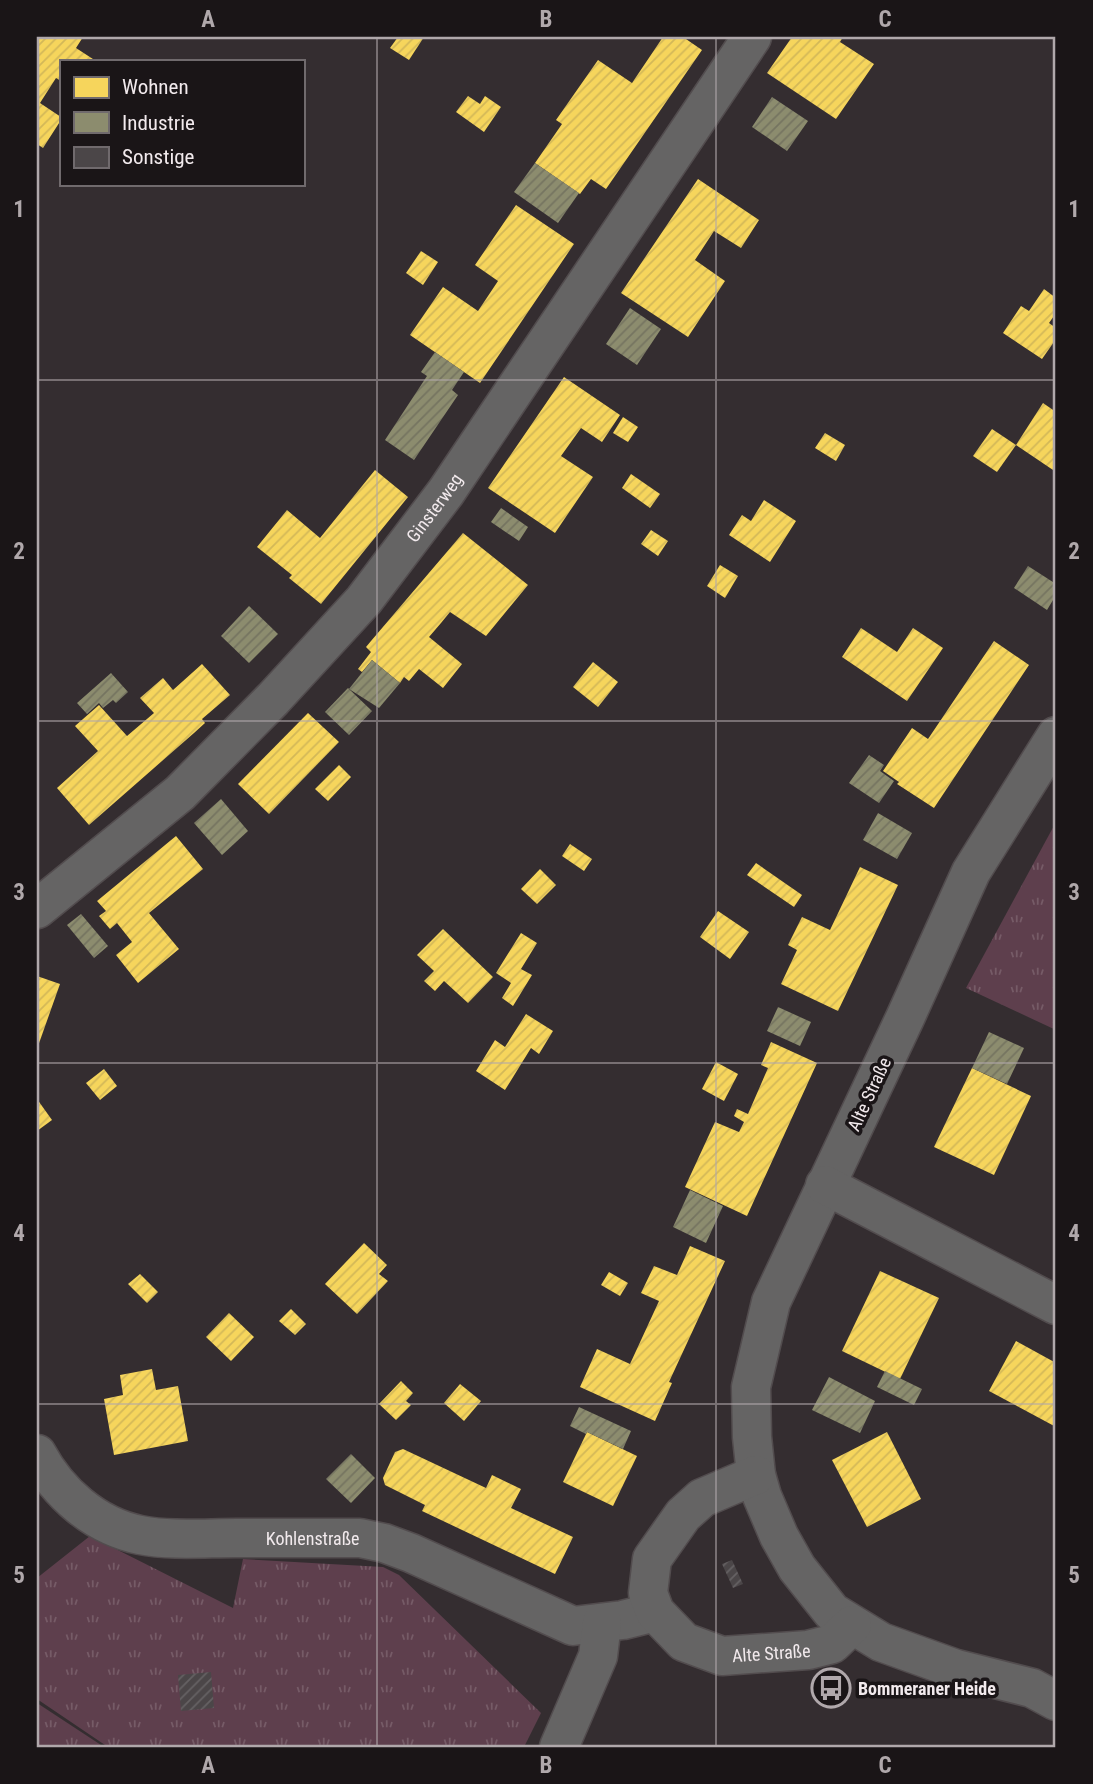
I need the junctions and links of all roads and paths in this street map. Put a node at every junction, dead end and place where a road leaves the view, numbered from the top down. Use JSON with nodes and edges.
{"nodes":[{"id":1,"x":752,"y":37,"type":"edge"},
{"id":2,"x":1056,"y":736,"type":"edge"},
{"id":3,"x":37,"y":909,"type":"edge"},
{"id":4,"x":825,"y":1185,"type":"junction"},
{"id":5,"x":1056,"y":1305,"type":"edge"},
{"id":6,"x":37,"y":1454,"type":"edge"},
{"id":7,"x":756,"y":1475,"type":"junction"},
{"id":8,"x":655,"y":1612,"type":"junction"},
{"id":9,"x":602,"y":1623,"type":"junction"},
{"id":10,"x":852,"y":1625,"type":"junction"},
{"id":11,"x":1056,"y":1700,"type":"edge"},
{"id":12,"x":559,"y":1747,"type":"edge"}],
"edges":[{"from":1,"to":3,"type":"street","name":"Ginsterweg"},
{"from":2,"to":4,"type":"street","name":"Alte Straße"},
{"from":4,"to":5,"type":"street"},
{"from":4,"to":7,"type":"street","name":"Alte Straße"},
{"from":6,"to":9,"type":"street","name":"Kohlenstraße"},
{"from":7,"to":8,"type":"street"},
{"from":7,"to":10,"type":"street","name":"Alte Straße"},
{"from":8,"to":9,"type":"street"},
{"from":8,"to":10,"type":"street","name":"Alte Straße"},
{"from":9,"to":12,"type":"street"},
{"from":10,"to":11,"type":"street","name":"Alte Straße"}]}
